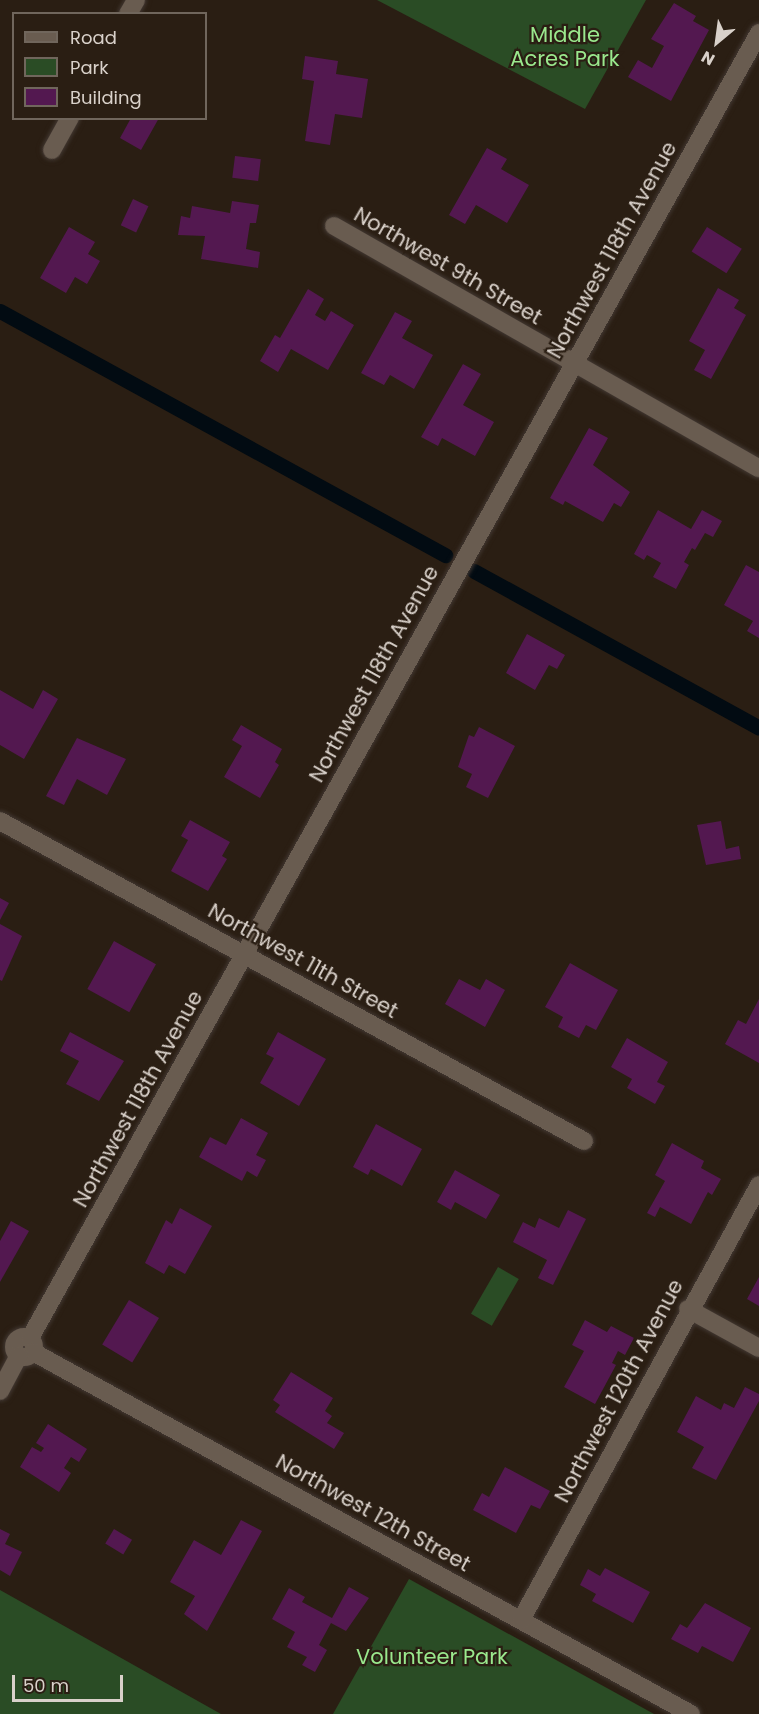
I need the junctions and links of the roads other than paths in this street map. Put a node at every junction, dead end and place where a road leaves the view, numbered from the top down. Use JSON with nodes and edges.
{"nodes":[{"id":1,"x":759,"y":33,"type":"edge"},
{"id":2,"x":69,"y":120,"type":"edge"},
{"id":3,"x":52,"y":150,"type":"dead end"},
{"id":4,"x":334,"y":226,"type":"dead end"},
{"id":5,"x":575,"y":364,"type":"junction"},
{"id":6,"x":759,"y":468,"type":"edge"},
{"id":7,"x":0,"y":821,"type":"edge"},
{"id":8,"x":244,"y":954,"type":"junction"},
{"id":9,"x":584,"y":1141,"type":"dead end"},
{"id":10,"x":759,"y":1185,"type":"edge"},
{"id":11,"x":688,"y":1309,"type":"junction"},
{"id":12,"x":19,"y":1345,"type":"edge"},
{"id":13,"x":759,"y":1348,"type":"edge"},
{"id":14,"x":0,"y":1391,"type":"edge"},
{"id":15,"x":521,"y":1620,"type":"junction"},
{"id":16,"x":691,"y":1714,"type":"edge"}],
"edges":[{"from":1,"to":5,"type":"street","name":"Northwest 118th Avenue"},
{"from":2,"to":3,"type":"street"},
{"from":4,"to":5,"type":"street","name":"Northwest 9th Street"},
{"from":5,"to":6,"type":"street","name":"Northwest 9th Street"},
{"from":5,"to":8,"type":"street","name":"Northwest 118th Avenue"},
{"from":7,"to":8,"type":"street","name":"Northwest 11th Street"},
{"from":8,"to":9,"type":"street","name":"Northwest 11th Street"},
{"from":8,"to":12,"type":"street","name":"Northwest 118th Avenue"},
{"from":10,"to":11,"type":"street","name":"Northwest 120th Avenue"},
{"from":11,"to":13,"type":"street"},
{"from":11,"to":15,"type":"street","name":"Northwest 120th Avenue"},
{"from":12,"to":14,"type":"street","name":"Northwest 118th Avenue"},
{"from":12,"to":15,"type":"street","name":"Northwest 12th Street"},
{"from":15,"to":16,"type":"street","name":"Northwest 12th Street"}]}
